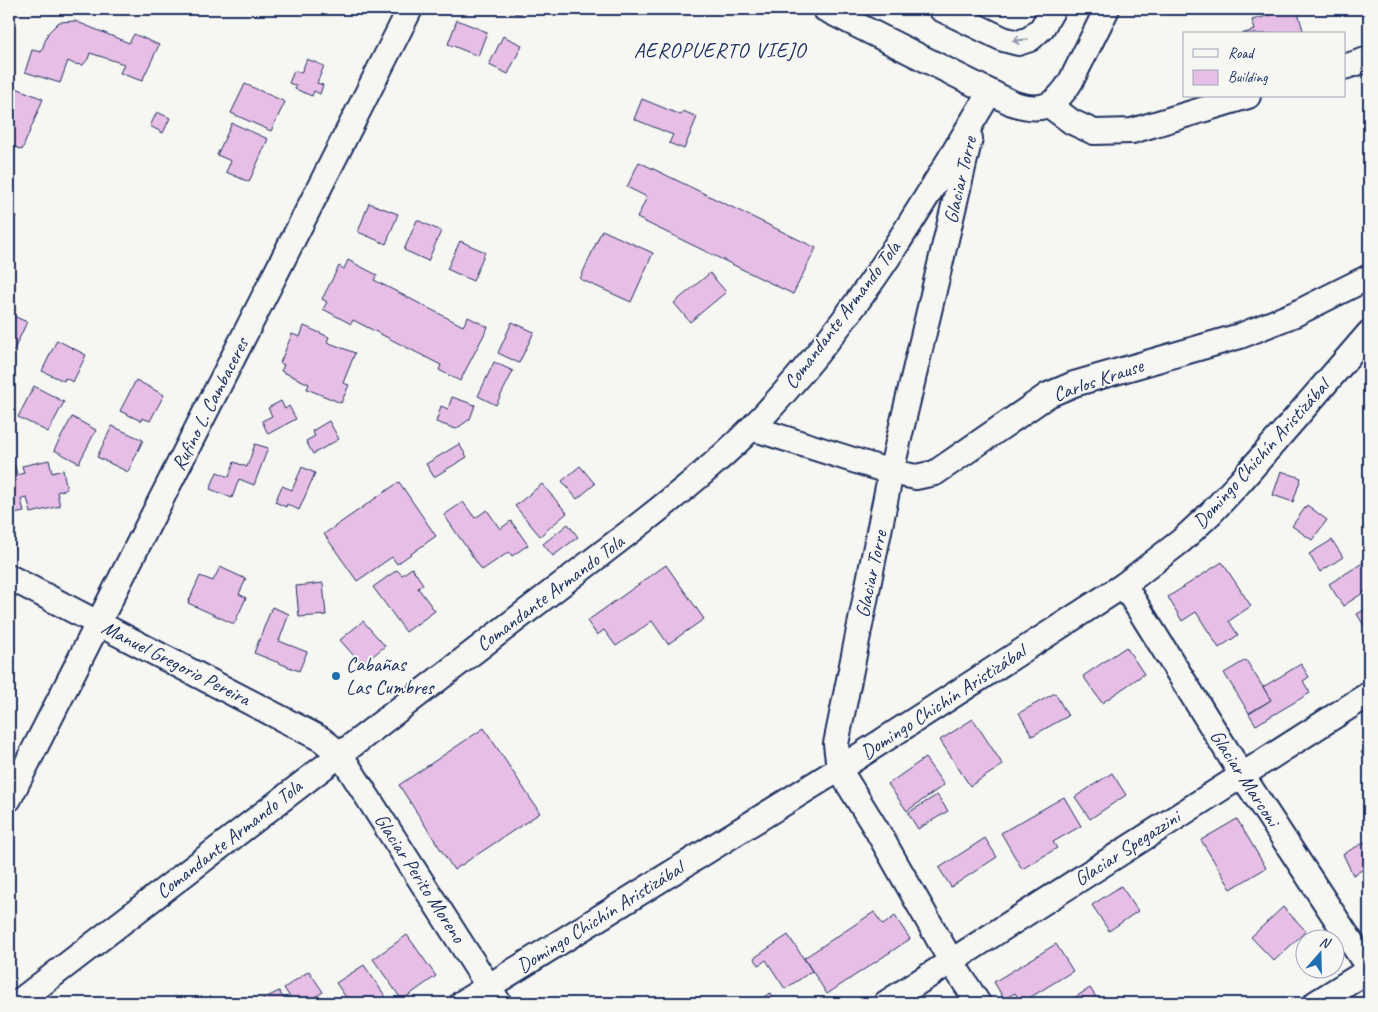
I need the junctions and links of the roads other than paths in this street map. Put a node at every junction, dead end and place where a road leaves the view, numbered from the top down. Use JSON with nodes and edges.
{"nodes":[{"id":1,"x":410,"y":9,"type":"edge"},
{"id":2,"x":825,"y":9,"type":"edge"},
{"id":3,"x":941,"y":9,"type":"edge"},
{"id":4,"x":1053,"y":9,"type":"edge"},
{"id":5,"x":1107,"y":9,"type":"edge"},
{"id":6,"x":1369,"y":59,"type":"edge"},
{"id":7,"x":1346,"y":66,"type":"edge"},
{"id":8,"x":990,"y":92,"type":"junction"},
{"id":9,"x":1241,"y":98,"type":"edge"},
{"id":10,"x":1049,"y":105,"type":"junction"},
{"id":11,"x":976,"y":116,"type":"junction"},
{"id":12,"x":1369,"y":277,"type":"edge"},
{"id":13,"x":1369,"y":333,"type":"edge"},
{"id":14,"x":752,"y":428,"type":"junction"},
{"id":15,"x":891,"y":472,"type":"junction"},
{"id":16,"x":9,"y":577,"type":"edge"},
{"id":17,"x":1124,"y":585,"type":"junction"},
{"id":18,"x":98,"y":623,"type":"junction"},
{"id":19,"x":1369,"y":694,"type":"edge"},
{"id":20,"x":340,"y":754,"type":"junction"},
{"id":21,"x":839,"y":769,"type":"junction"},
{"id":22,"x":1242,"y":775,"type":"junction"},
{"id":23,"x":9,"y":798,"type":"edge"},
{"id":24,"x":951,"y":961,"type":"junction"},
{"id":25,"x":1369,"y":970,"type":"edge"},
{"id":26,"x":494,"y":995,"type":"edge"},
{"id":27,"x":16,"y":1003,"type":"edge"},
{"id":28,"x":462,"y":1003,"type":"edge"},
{"id":29,"x":886,"y":1003,"type":"edge"},
{"id":30,"x":978,"y":1003,"type":"edge"},
{"id":31,"x":1316,"y":1003,"type":"edge"}],
"edges":[{"from":1,"to":18,"type":"street","name":"Rufino L. Cambaceres"},
{"from":2,"to":8,"type":"street"},
{"from":4,"to":3,"type":"street","one_way":true},
{"from":5,"to":10,"type":"street"},
{"from":6,"to":7,"type":"street"},
{"from":8,"to":10,"type":"street"},
{"from":8,"to":11,"type":"street","name":"Comandante Armando Tola"},
{"from":9,"to":10,"type":"street"},
{"from":11,"to":14,"type":"street","name":"Comandante Armando Tola"},
{"from":11,"to":15,"type":"street","name":"Glaciar Torre"},
{"from":12,"to":15,"type":"street","name":"Carlos Krause"},
{"from":13,"to":17,"type":"street","name":"Domingo Chichín Aristizábal"},
{"from":14,"to":15,"type":"street","name":"Carlos Krause"},
{"from":14,"to":20,"type":"street","name":"Comandante Armando Tola"},
{"from":15,"to":21,"type":"street","name":"Glaciar Torre"},
{"from":16,"to":18,"type":"street","name":"Manuel Gregorio Pereira"},
{"from":17,"to":21,"type":"street","name":"Domingo Chichín Aristizábal"},
{"from":17,"to":22,"type":"street","name":"Glaciar Marconi"},
{"from":18,"to":20,"type":"street","name":"Manuel Gregorio Pereira"},
{"from":18,"to":23,"type":"street","name":"Rufino L. Cambaceres"},
{"from":19,"to":22,"type":"street","name":"Glaciar Spegazzini"},
{"from":20,"to":26,"type":"street","name":"Glaciar Perito Moreno"},
{"from":20,"to":27,"type":"street","name":"Comandante Armando Tola"},
{"from":21,"to":24,"type":"street","name":"Glaciar Torre"},
{"from":21,"to":26,"type":"street","name":"Domingo Chichín Aristizábal"},
{"from":22,"to":24,"type":"street","name":"Glaciar Spegazzini"},
{"from":22,"to":25,"type":"street","name":"Glaciar Marconi"},
{"from":24,"to":29,"type":"street","name":"Glaciar Spegazzini"},
{"from":24,"to":30,"type":"street","name":"Glaciar Torre"},
{"from":25,"to":31,"type":"street"},
{"from":26,"to":28,"type":"street","name":"Domingo Chichín Aristizábal"}]}
